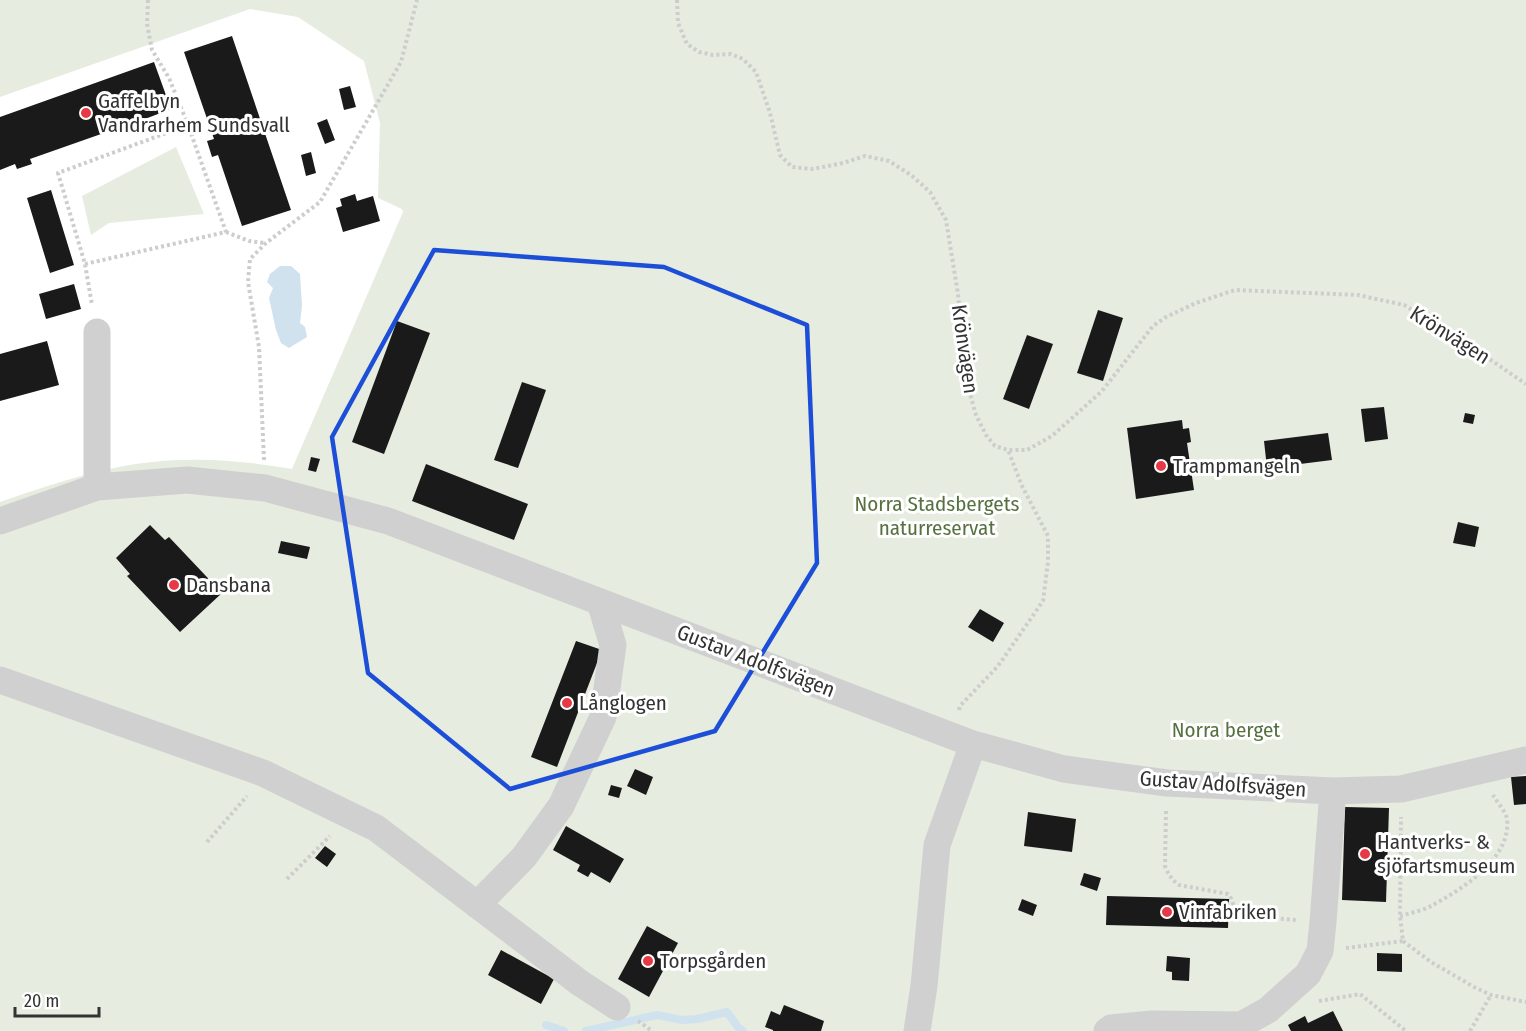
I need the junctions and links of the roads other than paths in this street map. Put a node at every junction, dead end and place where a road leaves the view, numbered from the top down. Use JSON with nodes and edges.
{"nodes":[{"id":1,"x":97,"y":332,"type":"road end"},
{"id":2,"x":97,"y":487,"type":"junction"},
{"id":3,"x":0,"y":521,"type":"edge"},
{"id":4,"x":600,"y":602,"type":"junction"},
{"id":5,"x":0,"y":680,"type":"edge"},
{"id":6,"x":962,"y":740,"type":"junction"},
{"id":7,"x":1526,"y":760,"type":"edge"},
{"id":8,"x":1333,"y":791,"type":"junction"},
{"id":9,"x":477,"y":905,"type":"junction"},
{"id":10,"x":616,"y":1007,"type":"dead end"},
{"id":11,"x":916,"y":1031,"type":"edge"},
{"id":12,"x":1107,"y":1031,"type":"edge"}],
"edges":[{"from":1,"to":2,"type":"street"},
{"from":2,"to":3,"type":"street","name":"Gustav Adolfsvägen"},
{"from":2,"to":4,"type":"street","name":"Gustav Adolfsvägen"},
{"from":4,"to":6,"type":"street","name":"Gustav Adolfsvägen"},
{"from":4,"to":9,"type":"street"},
{"from":5,"to":9,"type":"street"},
{"from":6,"to":8,"type":"street","name":"Gustav Adolfsvägen"},
{"from":6,"to":11,"type":"street"},
{"from":7,"to":8,"type":"street","name":"Gustav Adolfsvägen"},
{"from":8,"to":12,"type":"street"},
{"from":9,"to":10,"type":"street"}]}
